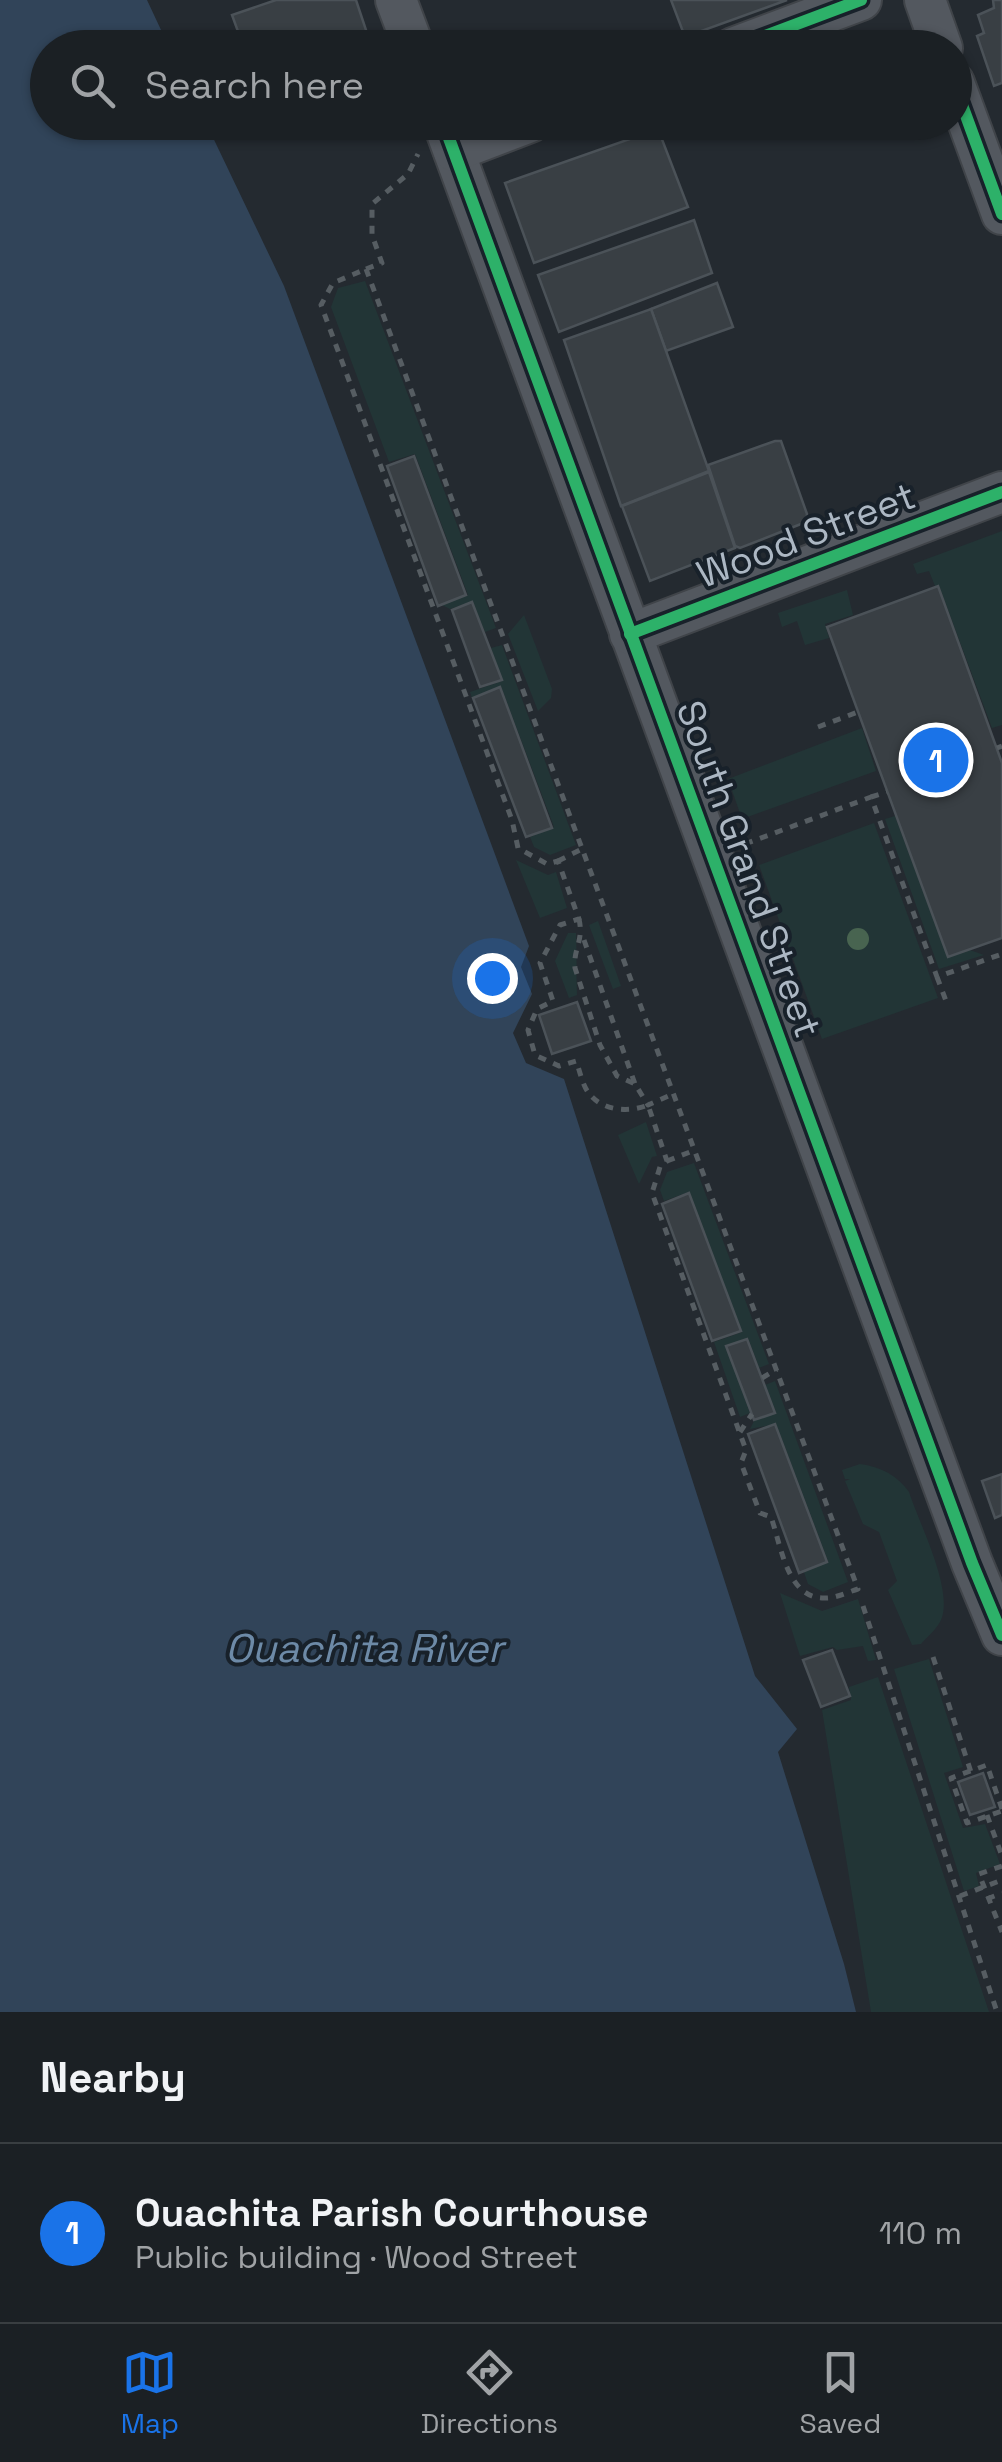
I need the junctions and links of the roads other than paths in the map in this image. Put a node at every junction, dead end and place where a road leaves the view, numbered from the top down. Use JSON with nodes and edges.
{"nodes":[{"id":1,"x":396,"y":0,"type":"edge"},
{"id":2,"x":860,"y":0,"type":"edge"},
{"id":3,"x":924,"y":0,"type":"edge"},
{"id":4,"x":407,"y":30,"type":"edge"},
{"id":5,"x":781,"y":30,"type":"edge"},
{"id":6,"x":935,"y":30,"type":"edge"},
{"id":7,"x":972,"y":132,"type":"edge"},
{"id":8,"x":438,"y":142,"type":"edge"},
{"id":9,"x":1002,"y":214,"type":"edge"},
{"id":10,"x":1002,"y":492,"type":"edge"},
{"id":11,"x":630,"y":634,"type":"junction"},
{"id":12,"x":987,"y":1557,"type":"edge"},
{"id":13,"x":1002,"y":1635,"type":"edge"}],
"edges":[{"from":1,"to":4,"type":"street"},
{"from":2,"to":5,"type":"street"},
{"from":3,"to":6,"type":"street"},
{"from":7,"to":9,"type":"street"},
{"from":8,"to":11,"type":"street","name":"South Grand Street"},
{"from":10,"to":11,"type":"street","name":"Wood Street"},
{"from":11,"to":12,"type":"street","name":"South Grand Street"},
{"from":12,"to":13,"type":"street","name":"South Grand Street"}]}
